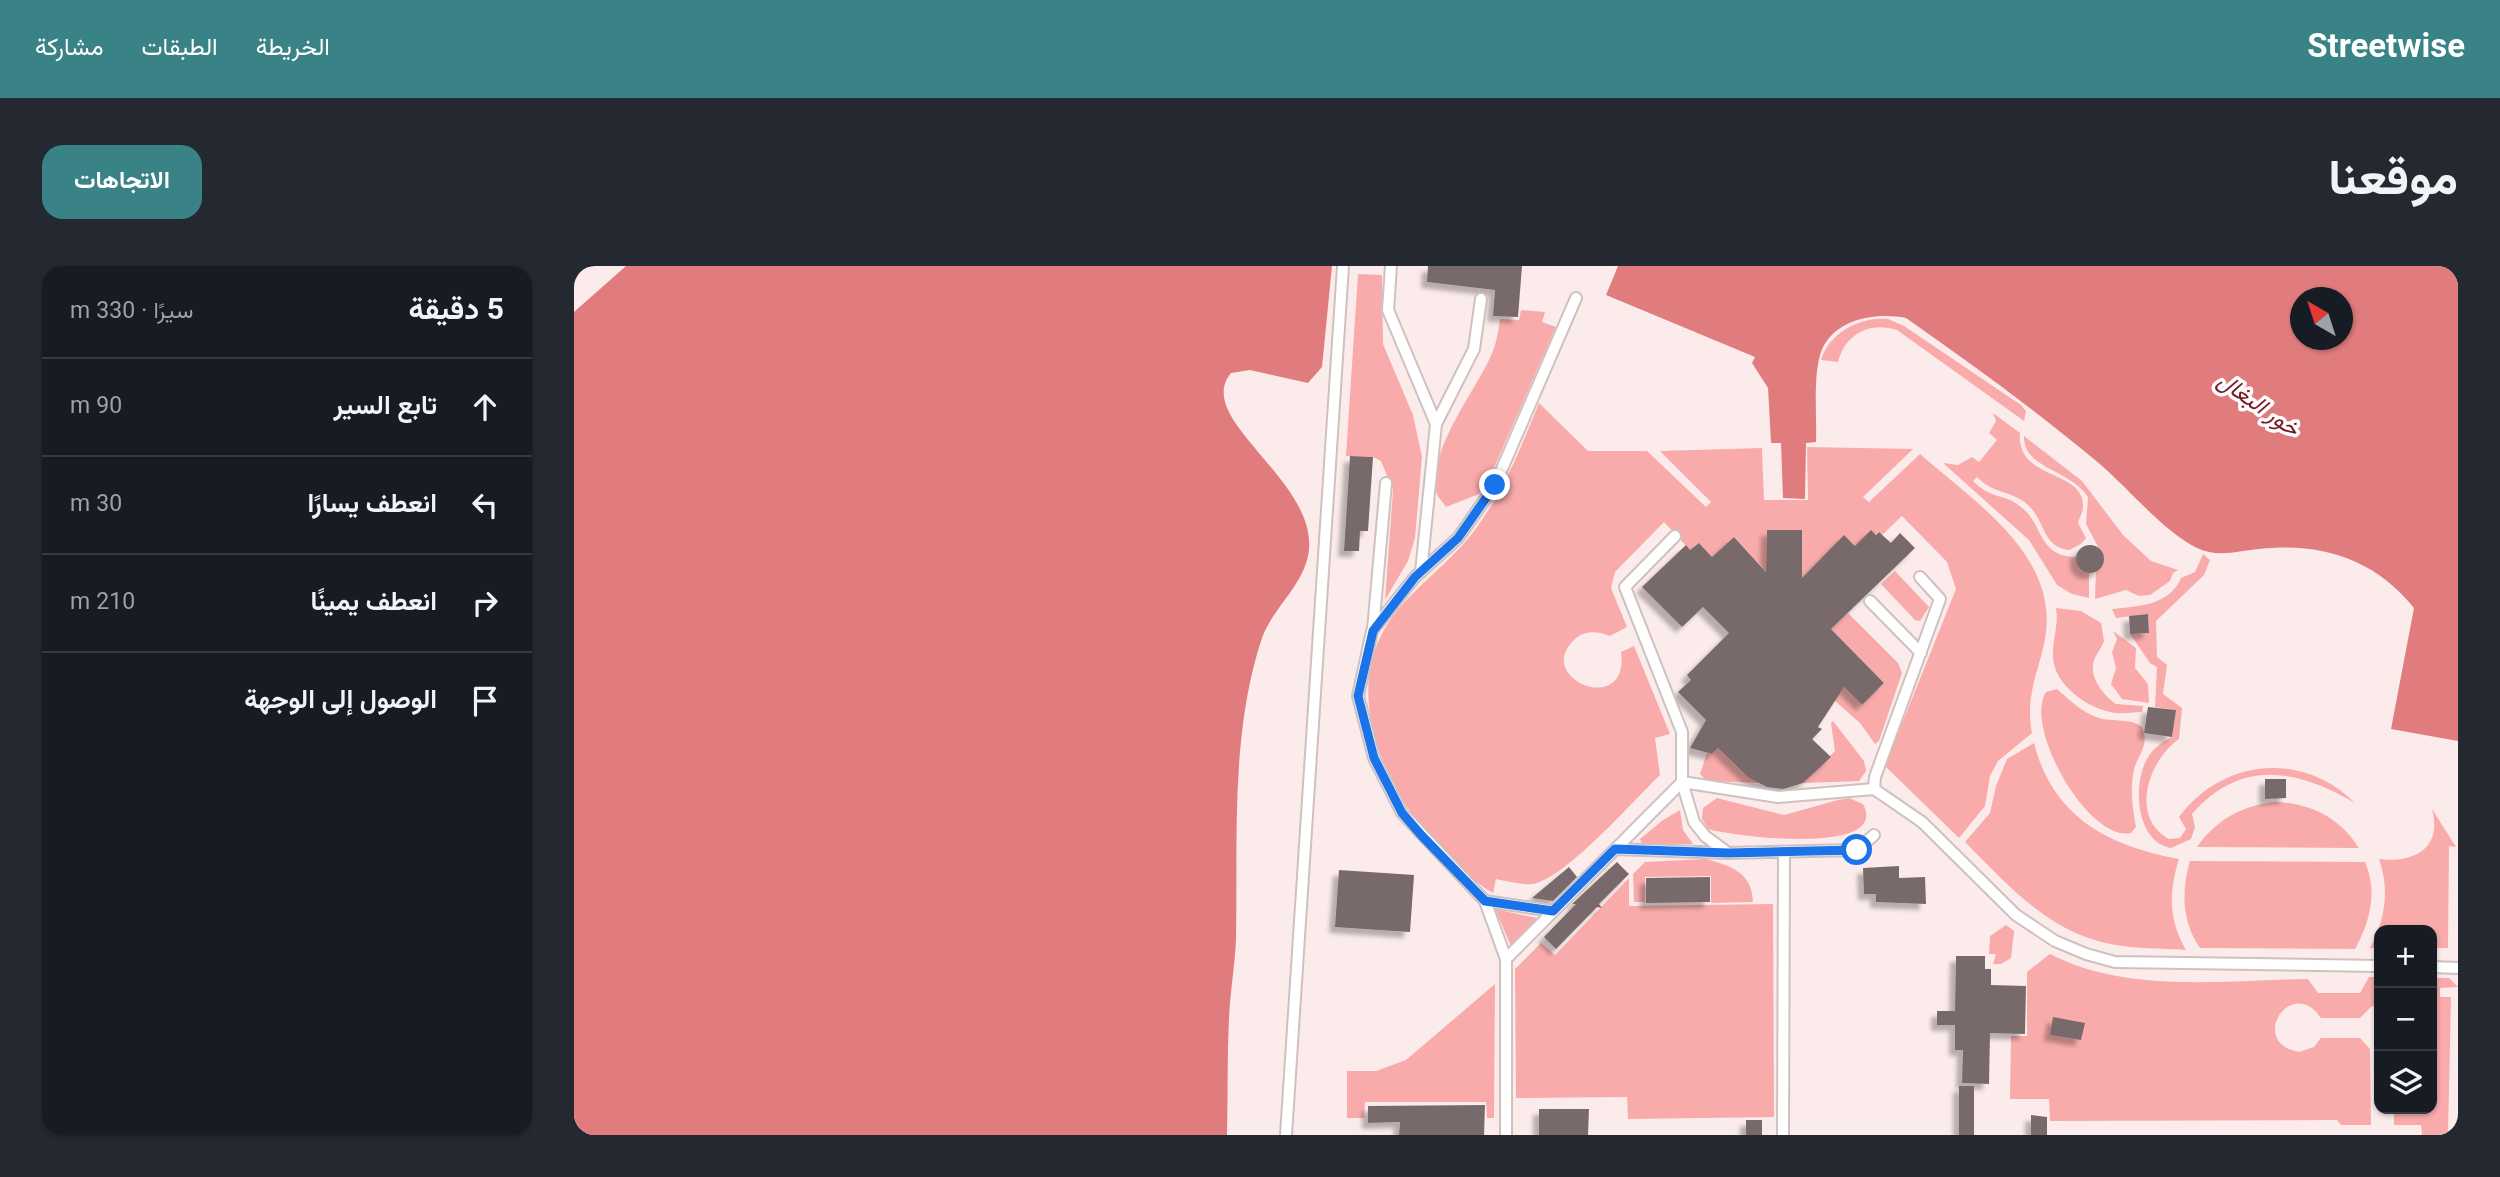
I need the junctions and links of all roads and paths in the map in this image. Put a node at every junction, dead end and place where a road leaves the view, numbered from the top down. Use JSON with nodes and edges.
{"nodes":[{"id":1,"x":1343,"y":266,"type":"edge"},
{"id":2,"x":1391,"y":266,"type":"edge"},
{"id":3,"x":1576,"y":298,"type":"dead end"},
{"id":4,"x":1481,"y":299,"type":"dead end"},
{"id":5,"x":1436,"y":424,"type":"junction"},
{"id":6,"x":1386,"y":483,"type":"dead end"},
{"id":7,"x":1675,"y":536,"type":"dead end"},
{"id":8,"x":1421,"y":572,"type":"junction"},
{"id":9,"x":1920,"y":577,"type":"dead end"},
{"id":10,"x":1870,"y":601,"type":"dead end"},
{"id":11,"x":1373,"y":631,"type":"junction"},
{"id":12,"x":1921,"y":653,"type":"junction"},
{"id":13,"x":1682,"y":782,"type":"junction"},
{"id":14,"x":1874,"y":789,"type":"junction"},
{"id":15,"x":1874,"y":835,"type":"dead end"},
{"id":16,"x":1615,"y":849,"type":"junction"},
{"id":17,"x":1784,"y":852,"type":"junction"},
{"id":18,"x":1728,"y":853,"type":"junction"},
{"id":19,"x":1485,"y":901,"type":"junction"},
{"id":20,"x":1553,"y":911,"type":"junction"},
{"id":21,"x":1506,"y":959,"type":"junction"},
{"id":22,"x":2374,"y":966,"type":"edge"},
{"id":23,"x":2437,"y":967,"type":"edge"},
{"id":24,"x":2458,"y":968,"type":"edge"},
{"id":25,"x":1286,"y":1135,"type":"edge"},
{"id":26,"x":1506,"y":1135,"type":"edge"},
{"id":27,"x":1783,"y":1135,"type":"edge"}],
"edges":[{"from":1,"to":25,"type":"lane"},
{"from":2,"to":5,"type":"lane"},
{"from":3,"to":8,"type":"lane"},
{"from":4,"to":5,"type":"lane"},
{"from":5,"to":8,"type":"lane"},
{"from":6,"to":11,"type":"lane"},
{"from":7,"to":13,"type":"lane"},
{"from":8,"to":11,"type":"lane"},
{"from":9,"to":12,"type":"lane"},
{"from":10,"to":12,"type":"lane"},
{"from":11,"to":19,"type":"lane"},
{"from":12,"to":14,"type":"lane"},
{"from":13,"to":14,"type":"lane"},
{"from":13,"to":16,"type":"lane"},
{"from":13,"to":18,"type":"lane"},
{"from":14,"to":22,"type":"lane"},
{"from":15,"to":17,"type":"lane"},
{"from":16,"to":18,"type":"lane"},
{"from":16,"to":20,"type":"lane"},
{"from":17,"to":18,"type":"lane"},
{"from":17,"to":27,"type":"lane"},
{"from":19,"to":20,"type":"lane"},
{"from":19,"to":21,"type":"lane"},
{"from":20,"to":21,"type":"lane"},
{"from":21,"to":26,"type":"lane"},
{"from":23,"to":24,"type":"lane"}]}
